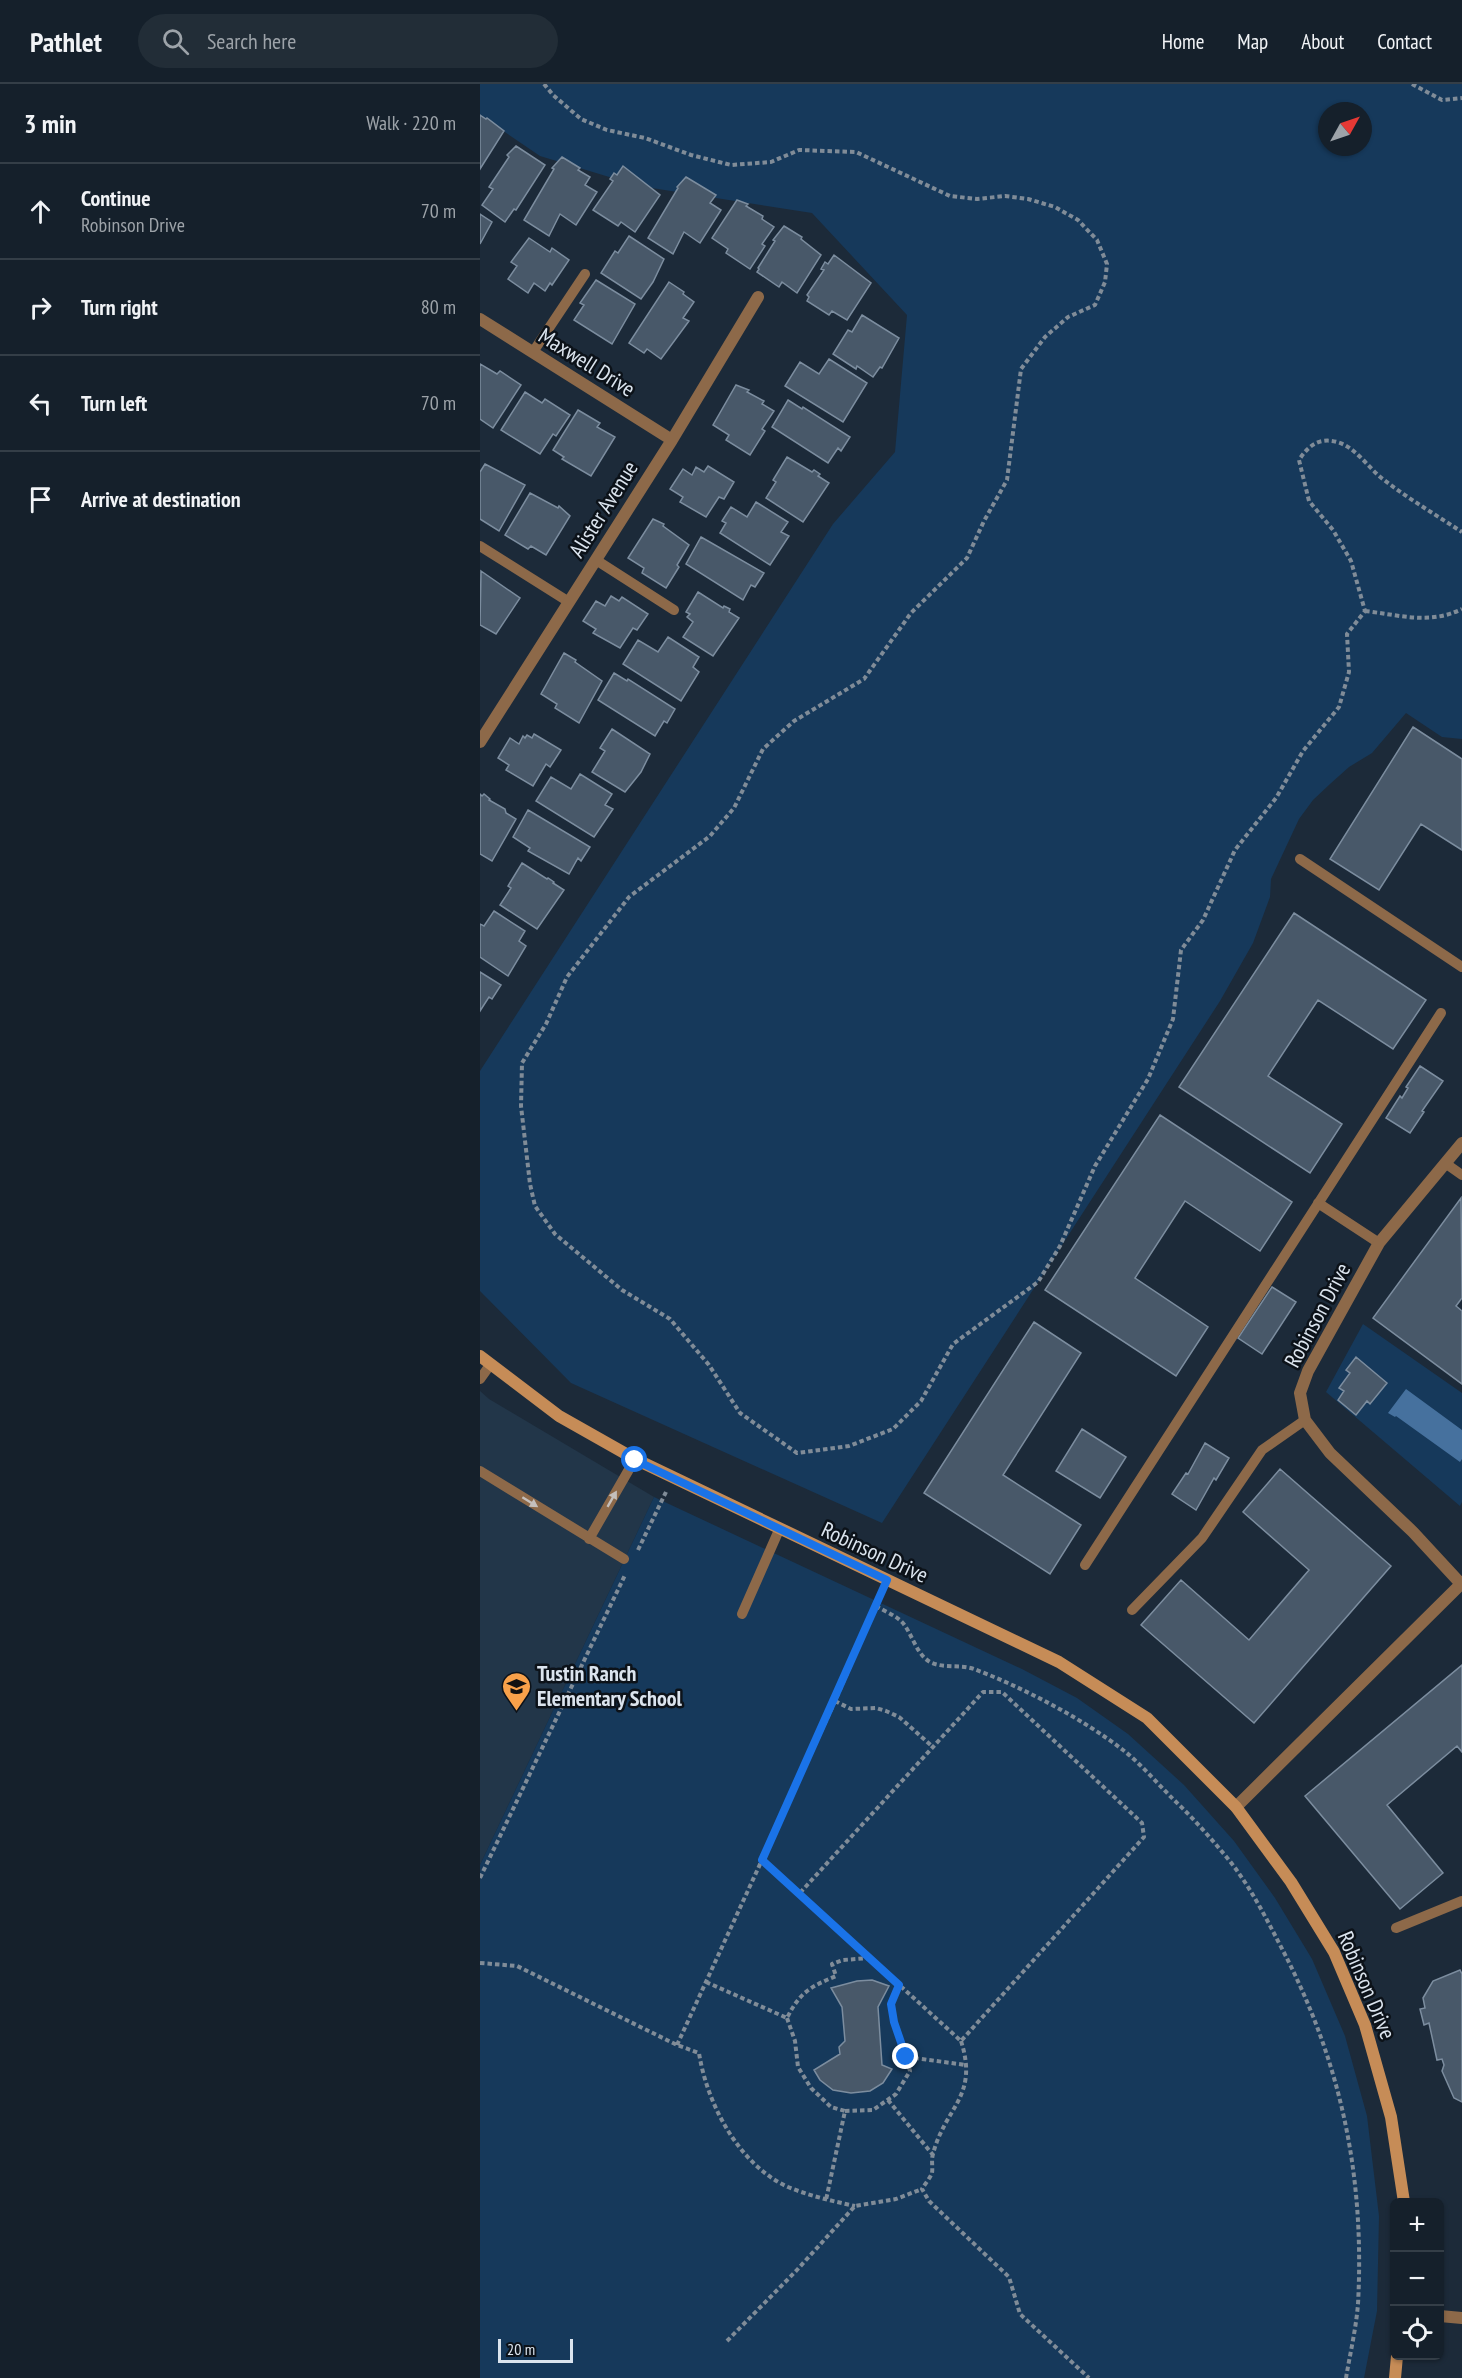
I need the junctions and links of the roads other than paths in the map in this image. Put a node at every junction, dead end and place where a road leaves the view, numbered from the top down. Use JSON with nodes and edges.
{"nodes":[{"id":1,"x":585,"y":274,"type":"dead end"},
{"id":2,"x":758,"y":297,"type":"dead end"},
{"id":3,"x":480,"y":319,"type":"edge"},
{"id":4,"x":533,"y":352,"type":"junction"},
{"id":5,"x":672,"y":440,"type":"junction"},
{"id":6,"x":480,"y":546,"type":"edge"},
{"id":7,"x":596,"y":560,"type":"junction"},
{"id":8,"x":569,"y":602,"type":"junction"},
{"id":9,"x":674,"y":610,"type":"dead end"},
{"id":10,"x":480,"y":742,"type":"edge"},
{"id":11,"x":1300,"y":859,"type":"dead end"},
{"id":12,"x":1462,"y":967,"type":"edge"},
{"id":13,"x":1441,"y":1013,"type":"dead end"},
{"id":14,"x":1462,"y":1143,"type":"edge"},
{"id":15,"x":1445,"y":1163,"type":"junction"},
{"id":16,"x":1462,"y":1175,"type":"edge"},
{"id":17,"x":1318,"y":1203,"type":"junction"},
{"id":18,"x":1379,"y":1243,"type":"junction"},
{"id":19,"x":480,"y":1356,"type":"edge"},
{"id":20,"x":490,"y":1365,"type":"junction"},
{"id":21,"x":480,"y":1379,"type":"edge"},
{"id":22,"x":1305,"y":1420,"type":"junction"},
{"id":23,"x":635,"y":1460,"type":"junction"},
{"id":24,"x":480,"y":1471,"type":"edge"},
{"id":25,"x":779,"y":1530,"type":"junction"},
{"id":26,"x":589,"y":1539,"type":"junction"},
{"id":27,"x":624,"y":1559,"type":"dead end"},
{"id":28,"x":1085,"y":1565,"type":"dead end"},
{"id":29,"x":1462,"y":1585,"type":"edge"},
{"id":30,"x":1132,"y":1610,"type":"dead end"},
{"id":31,"x":742,"y":1614,"type":"dead end"},
{"id":32,"x":1236,"y":1807,"type":"junction"},
{"id":33,"x":1462,"y":1901,"type":"edge"},
{"id":34,"x":1396,"y":1928,"type":"dead end"},
{"id":35,"x":1403,"y":2198,"type":"edge"},
{"id":36,"x":1444,"y":2316,"type":"edge"},
{"id":37,"x":1462,"y":2318,"type":"edge"},
{"id":38,"x":1397,"y":2360,"type":"edge"},
{"id":39,"x":1395,"y":2378,"type":"edge"}],
"edges":[{"from":1,"to":4,"type":"lane"},
{"from":2,"to":5,"type":"street","name":"Alister Avenue"},
{"from":3,"to":4,"type":"street","name":"Maxwell Drive"},
{"from":4,"to":5,"type":"street","name":"Maxwell Drive"},
{"from":5,"to":7,"type":"street","name":"Alister Avenue"},
{"from":6,"to":8,"type":"lane"},
{"from":7,"to":8,"type":"street","name":"Alister Avenue"},
{"from":7,"to":9,"type":"lane"},
{"from":8,"to":10,"type":"street","name":"Alister Avenue"},
{"from":11,"to":12,"type":"lane"},
{"from":13,"to":17,"type":"lane"},
{"from":14,"to":15,"type":"street","name":"Robinson Drive"},
{"from":15,"to":16,"type":"lane"},
{"from":15,"to":18,"type":"street","name":"Robinson Drive"},
{"from":17,"to":18,"type":"lane"},
{"from":17,"to":28,"type":"lane"},
{"from":18,"to":22,"type":"street","name":"Robinson Drive"},
{"from":19,"to":20,"type":"street","name":"Robinson Drive"},
{"from":20,"to":21,"type":"lane"},
{"from":20,"to":23,"type":"street","name":"Robinson Drive"},
{"from":22,"to":29,"type":"street","name":"Robinson Drive"},
{"from":22,"to":30,"type":"lane"},
{"from":23,"to":25,"type":"street","name":"Robinson Drive"},
{"from":26,"to":23,"type":"lane","one_way":true},
{"from":24,"to":26,"type":"lane","one_way":true},
{"from":25,"to":31,"type":"lane"},
{"from":25,"to":32,"type":"street","name":"Robinson Drive"},
{"from":26,"to":27,"type":"lane"},
{"from":29,"to":32,"type":"street","name":"Robinson Drive"},
{"from":32,"to":35,"type":"street","name":"Robinson Drive"},
{"from":33,"to":34,"type":"lane"},
{"from":36,"to":37,"type":"street"},
{"from":38,"to":39,"type":"street"}]}
